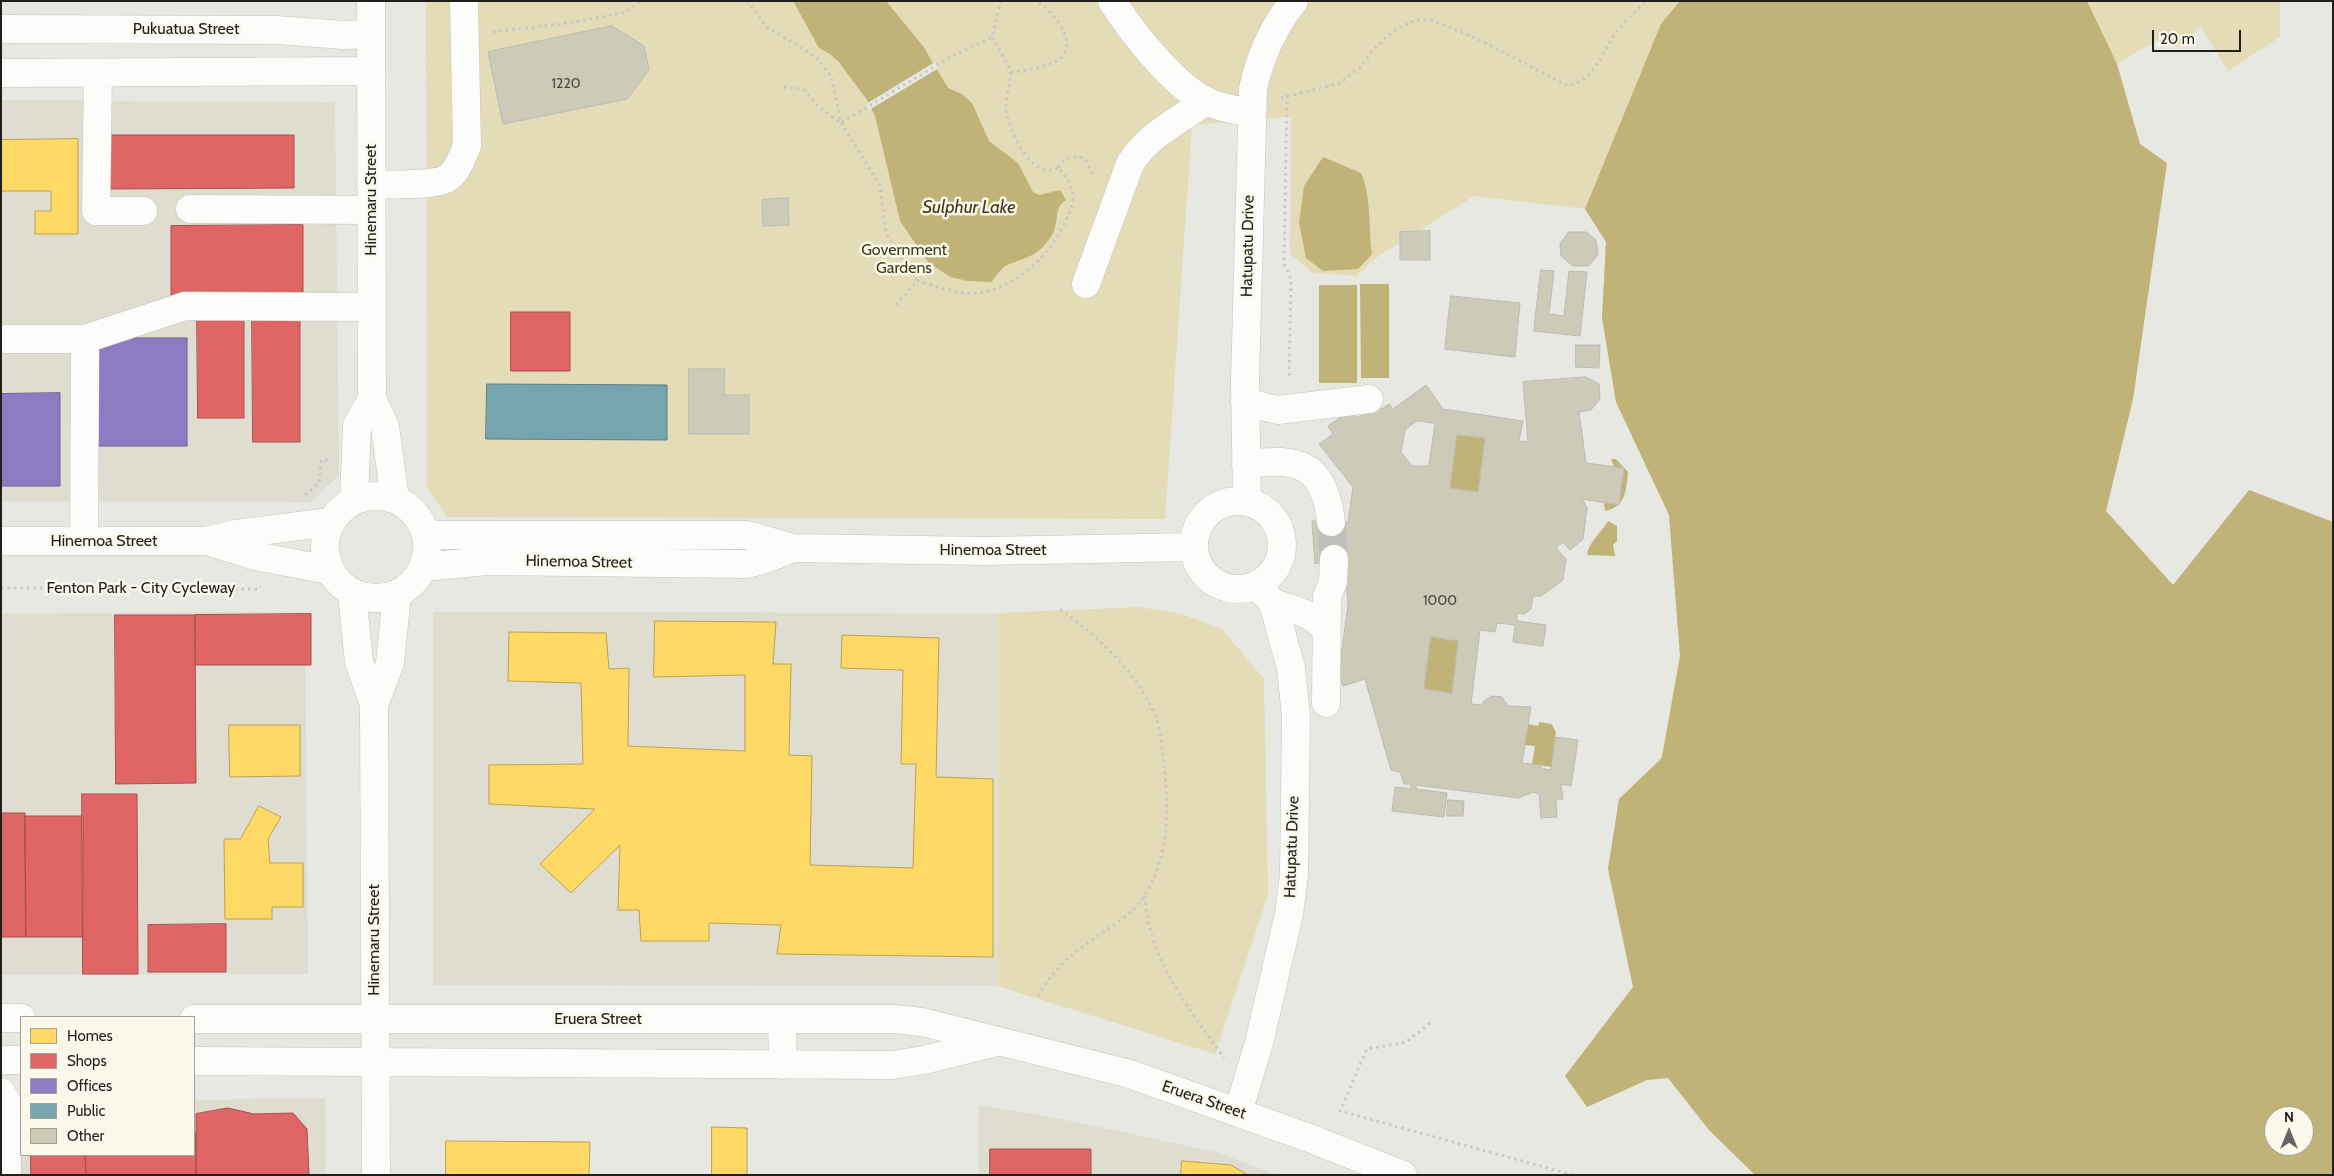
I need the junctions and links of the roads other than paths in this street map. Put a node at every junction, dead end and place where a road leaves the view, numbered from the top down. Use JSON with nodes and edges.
{"nodes":[{"id":1,"x":371,"y":1,"type":"edge"},
{"id":2,"x":464,"y":1,"type":"edge"},
{"id":3,"x":1112,"y":1,"type":"edge"},
{"id":4,"x":1294,"y":1,"type":"edge"},
{"id":5,"x":1,"y":29,"type":"edge"},
{"id":6,"x":152,"y":29,"type":"junction"},
{"id":7,"x":371,"y":34,"type":"junction"},
{"id":8,"x":370,"y":71,"type":"junction"},
{"id":9,"x":98,"y":72,"type":"junction"},
{"id":10,"x":152,"y":72,"type":"junction"},
{"id":11,"x":1,"y":73,"type":"edge"},
{"id":12,"x":1206,"y":101,"type":"junction"},
{"id":13,"x":1251,"y":112,"type":"junction"},
{"id":14,"x":371,"y":197,"type":"junction"},
{"id":15,"x":190,"y":209,"type":"dead end"},
{"id":16,"x":143,"y":211,"type":"dead end"},
{"id":17,"x":1086,"y":284,"type":"dead end"},
{"id":18,"x":371,"y":307,"type":"junction"},
{"id":19,"x":1,"y":339,"type":"edge"},
{"id":20,"x":84,"y":340,"type":"junction"},
{"id":21,"x":372,"y":399,"type":"junction"},
{"id":22,"x":1369,"y":399,"type":"dead end"},
{"id":23,"x":1245,"y":402,"type":"junction"},
{"id":24,"x":1246,"y":464,"type":"junction"},
{"id":25,"x":395,"y":499,"type":"junction"},
{"id":26,"x":354,"y":500,"type":"junction"},
{"id":27,"x":1246,"y":502,"type":"junction"},
{"id":28,"x":330,"y":522,"type":"junction"},
{"id":29,"x":1331,"y":522,"type":"tunnel mouth"},
{"id":30,"x":426,"y":535,"type":"junction"},
{"id":31,"x":537,"y":535,"type":"junction"},
{"id":32,"x":1,"y":540,"type":"edge"},
{"id":33,"x":84,"y":541,"type":"junction"},
{"id":34,"x":206,"y":541,"type":"junction"},
{"id":35,"x":1194,"y":547,"type":"junction"},
{"id":36,"x":792,"y":548,"type":"junction"},
{"id":37,"x":1334,"y":560,"type":"tunnel mouth"},
{"id":38,"x":536,"y":562,"type":"junction"},
{"id":39,"x":423,"y":567,"type":"junction"},
{"id":40,"x":329,"y":570,"type":"junction"},
{"id":41,"x":352,"y":592,"type":"junction"},
{"id":42,"x":397,"y":594,"type":"junction"},
{"id":43,"x":1265,"y":594,"type":"junction"},
{"id":44,"x":1327,"y":596,"type":"junction"},
{"id":45,"x":1326,"y":631,"type":"junction"},
{"id":46,"x":1326,"y":703,"type":"dead end"},
{"id":47,"x":374,"y":704,"type":"junction"},
{"id":48,"x":1,"y":1018,"type":"edge"},
{"id":49,"x":20,"y":1018,"type":"edge"},
{"id":50,"x":195,"y":1019,"type":"edge"},
{"id":51,"x":272,"y":1019,"type":"junction"},
{"id":52,"x":612,"y":1019,"type":"junction"},
{"id":53,"x":782,"y":1019,"type":"junction"},
{"id":54,"x":374,"y":1020,"type":"junction"},
{"id":55,"x":999,"y":1042,"type":"junction"},
{"id":56,"x":1,"y":1060,"type":"edge"},
{"id":57,"x":20,"y":1060,"type":"edge"},
{"id":58,"x":195,"y":1061,"type":"edge"},
{"id":59,"x":273,"y":1061,"type":"junction"},
{"id":60,"x":375,"y":1061,"type":"junction"},
{"id":61,"x":611,"y":1063,"type":"junction"},
{"id":62,"x":783,"y":1065,"type":"junction"},
{"id":63,"x":1,"y":1092,"type":"edge"},
{"id":64,"x":1238,"y":1112,"type":"junction"},
{"id":65,"x":7,"y":1175,"type":"edge"},
{"id":66,"x":376,"y":1175,"type":"edge"},
{"id":67,"x":1403,"y":1175,"type":"edge"}],
"edges":[{"from":1,"to":7,"type":"street","name":"Hinemaru Street"},
{"from":2,"to":14,"type":"street"},
{"from":3,"to":12,"type":"street"},
{"from":4,"to":13,"type":"street","name":"Hatupatu Drive"},
{"from":5,"to":6,"type":"street","name":"Pukuatua Street"},
{"from":6,"to":7,"type":"street","name":"Pukuatua Street"},
{"from":6,"to":10,"type":"street"},
{"from":7,"to":8,"type":"street","name":"Hinemaru Street"},
{"from":8,"to":10,"type":"street"},
{"from":8,"to":14,"type":"street","name":"Hinemaru Street"},
{"from":9,"to":10,"type":"street"},
{"from":9,"to":11,"type":"street"},
{"from":9,"to":16,"type":"street"},
{"from":12,"to":13,"type":"street"},
{"from":12,"to":17,"type":"street"},
{"from":13,"to":23,"type":"street","name":"Hatupatu Drive"},
{"from":14,"to":15,"type":"street"},
{"from":14,"to":18,"type":"street","name":"Hinemaru Street"},
{"from":18,"to":20,"type":"street"},
{"from":18,"to":21,"type":"street","name":"Hinemaru Street"},
{"from":19,"to":20,"type":"street"},
{"from":20,"to":33,"type":"street"},
{"from":21,"to":25,"type":"street","name":"Hinemaru Street"},
{"from":21,"to":26,"type":"street"},
{"from":22,"to":23,"type":"street"},
{"from":23,"to":24,"type":"street","name":"Hatupatu Drive"},
{"from":24,"to":27,"type":"street","name":"Hatupatu Drive"},
{"from":24,"to":29,"type":"street"},
{"from":25,"to":26,"type":"street"},
{"from":25,"to":30,"type":"street"},
{"from":26,"to":28,"type":"street"},
{"from":27,"to":35,"type":"street"},
{"from":27,"to":43,"type":"street"},
{"from":28,"to":34,"type":"street","name":"Hinemoa Street"},
{"from":28,"to":40,"type":"street"},
{"from":30,"to":31,"type":"street","name":"Hinemoa Street"},
{"from":30,"to":39,"type":"street"},
{"from":31,"to":36,"type":"street","name":"Hinemoa Street"},
{"from":31,"to":38,"type":"street"},
{"from":32,"to":33,"type":"street","name":"Hinemoa Street"},
{"from":33,"to":34,"type":"street","name":"Hinemoa Street"},
{"from":34,"to":40,"type":"street","name":"Hinemoa Street"},
{"from":35,"to":36,"type":"street","name":"Hinemoa Street"},
{"from":35,"to":43,"type":"street"},
{"from":36,"to":38,"type":"street","name":"Hinemoa Street"},
{"from":37,"to":44,"type":"street"},
{"from":38,"to":39,"type":"street","name":"Hinemoa Street"},
{"from":39,"to":42,"type":"street"},
{"from":40,"to":41,"type":"street"},
{"from":41,"to":42,"type":"street"},
{"from":41,"to":47,"type":"street","name":"Hinemaru Street"},
{"from":42,"to":47,"type":"street","name":"Hinemaru Street"},
{"from":43,"to":44,"type":"street"},
{"from":43,"to":45,"type":"street"},
{"from":43,"to":64,"type":"street","name":"Hatupatu Drive"},
{"from":44,"to":45,"type":"street"},
{"from":45,"to":46,"type":"street"},
{"from":47,"to":54,"type":"street","name":"Hinemaru Street"},
{"from":48,"to":49,"type":"street"},
{"from":50,"to":51,"type":"street","name":"Eruera Street"},
{"from":51,"to":54,"type":"street","name":"Eruera Street"},
{"from":51,"to":59,"type":"street"},
{"from":52,"to":53,"type":"street","name":"Eruera Street"},
{"from":52,"to":54,"type":"street","name":"Eruera Street"},
{"from":52,"to":61,"type":"street"},
{"from":53,"to":55,"type":"street","name":"Eruera Street"},
{"from":53,"to":62,"type":"street"},
{"from":54,"to":60,"type":"street","name":"Hinemaru Street"},
{"from":55,"to":62,"type":"street","name":"Eruera Street"},
{"from":55,"to":64,"type":"street","name":"Eruera Street"},
{"from":56,"to":57,"type":"street"},
{"from":58,"to":59,"type":"street","name":"Eruera Street"},
{"from":59,"to":60,"type":"street","name":"Eruera Street"},
{"from":60,"to":61,"type":"street","name":"Eruera Street"},
{"from":60,"to":66,"type":"street","name":"Hinemaru Street"},
{"from":61,"to":62,"type":"street","name":"Eruera Street"},
{"from":63,"to":65,"type":"street"},
{"from":64,"to":67,"type":"street","name":"Eruera Street"}]}
